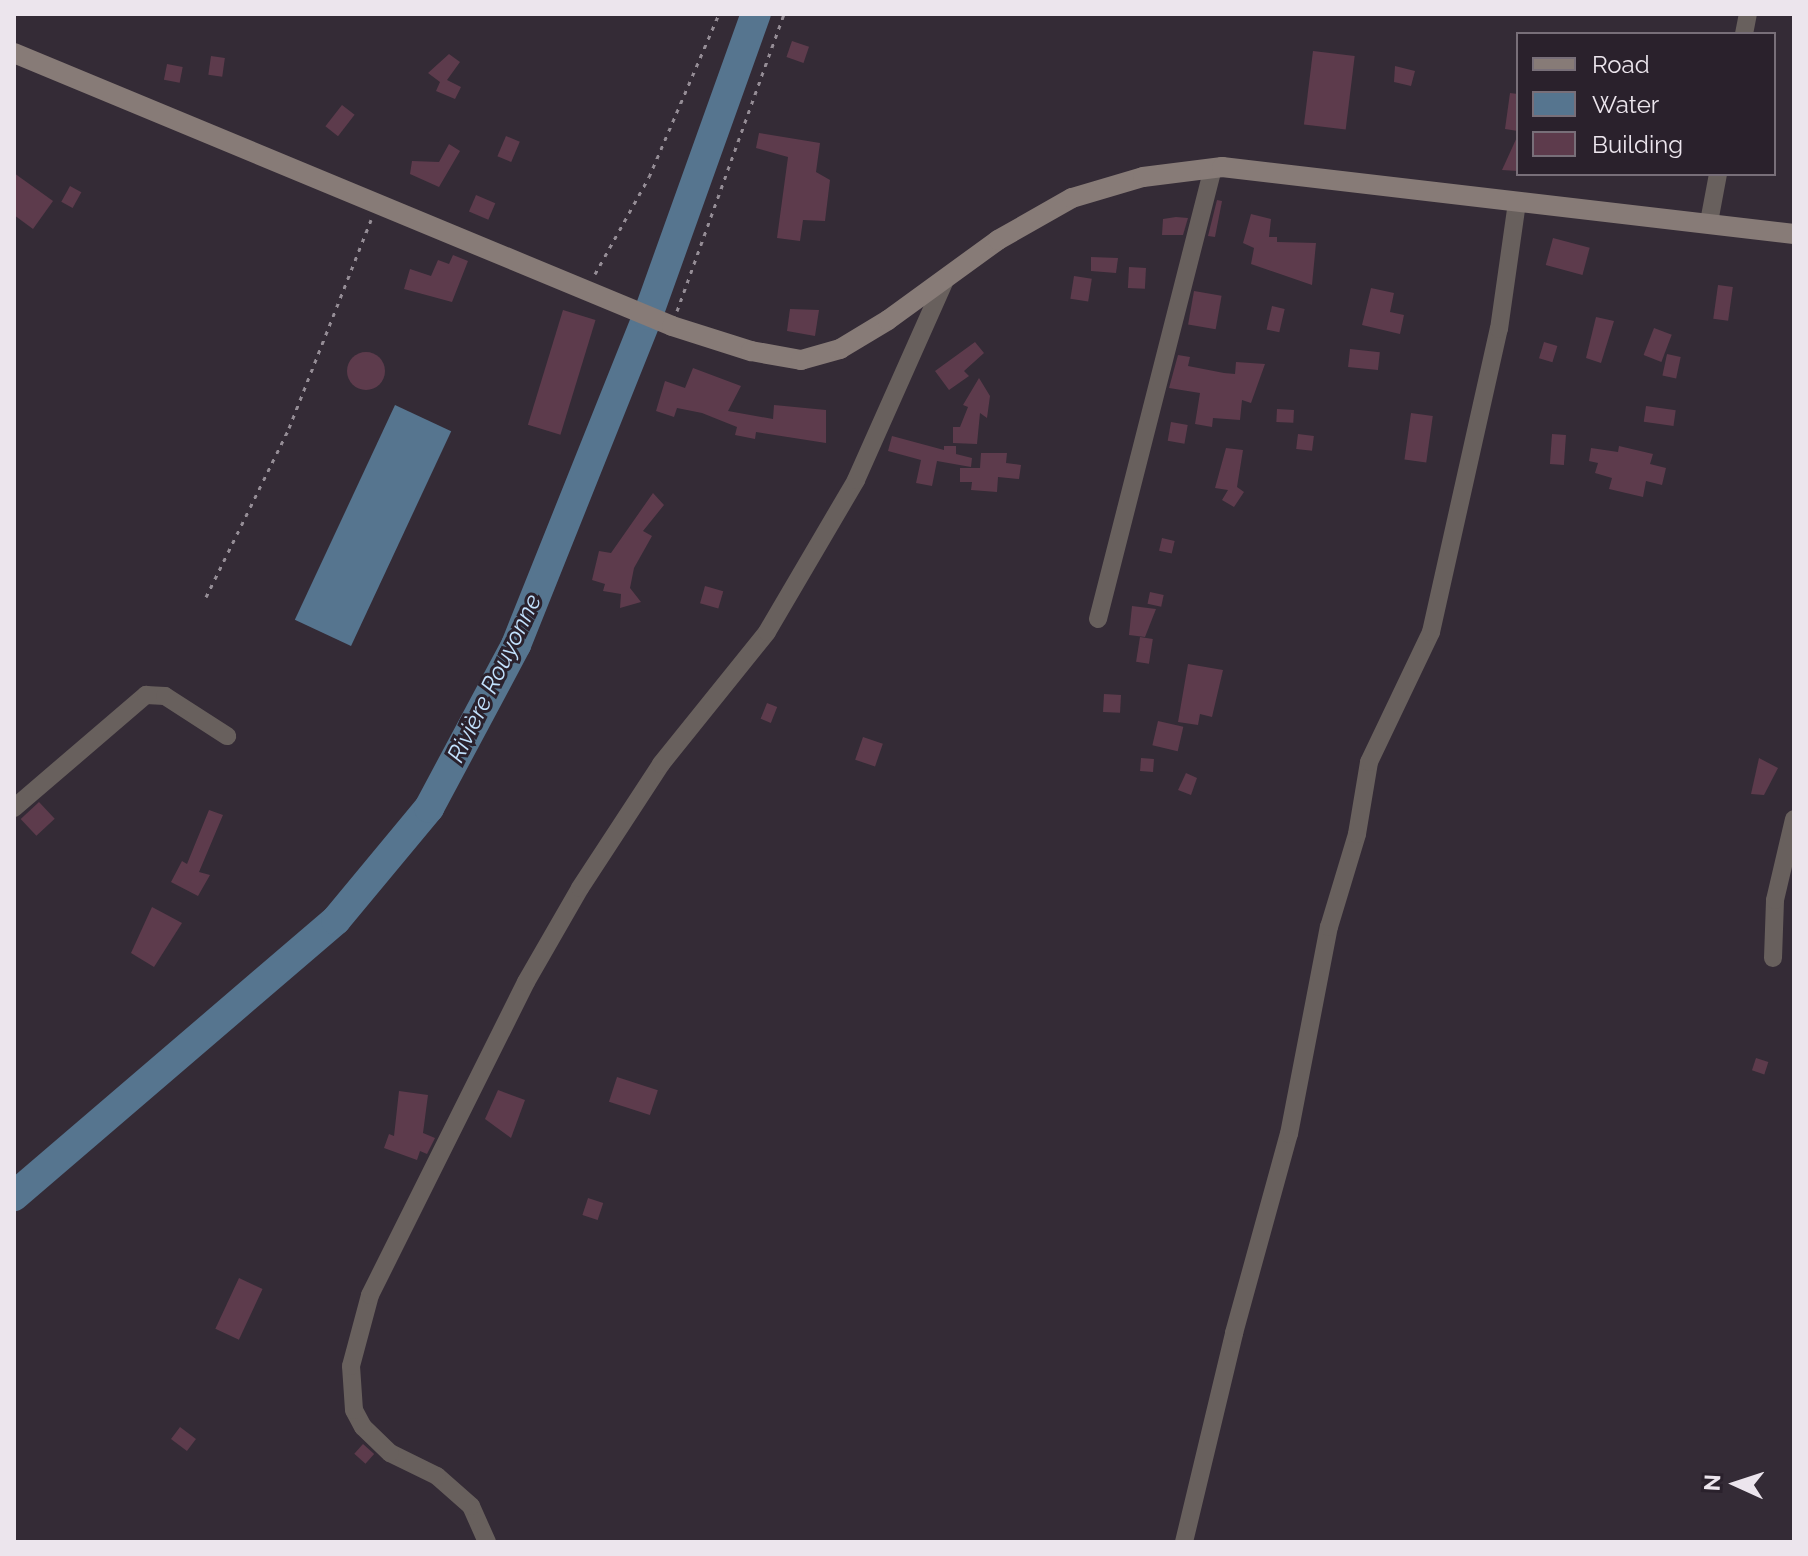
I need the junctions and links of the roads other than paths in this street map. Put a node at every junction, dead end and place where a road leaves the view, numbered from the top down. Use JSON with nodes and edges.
{"nodes":[{"id":1,"x":14,"y":53,"type":"edge"},
{"id":2,"x":1213,"y":168,"type":"junction"},
{"id":3,"x":1718,"y":176,"type":"edge"},
{"id":4,"x":1517,"y":203,"type":"junction"},
{"id":5,"x":1709,"y":222,"type":"junction"},
{"id":6,"x":1794,"y":234,"type":"edge"},
{"id":7,"x":944,"y":282,"type":"junction"},
{"id":8,"x":1098,"y":619,"type":"dead end"},
{"id":9,"x":227,"y":736,"type":"dead end"},
{"id":10,"x":14,"y":808,"type":"edge"},
{"id":11,"x":1794,"y":819,"type":"edge"},
{"id":12,"x":1773,"y":958,"type":"dead end"},
{"id":13,"x":487,"y":1542,"type":"edge"},
{"id":14,"x":1184,"y":1542,"type":"edge"}],
"edges":[{"from":1,"to":7,"type":"main road"},
{"from":2,"to":4,"type":"main road"},
{"from":2,"to":7,"type":"main road"},
{"from":2,"to":8,"type":"street"},
{"from":3,"to":5,"type":"street"},
{"from":4,"to":5,"type":"main road"},
{"from":4,"to":14,"type":"street"},
{"from":5,"to":6,"type":"main road"},
{"from":7,"to":13,"type":"street"},
{"from":9,"to":10,"type":"street"},
{"from":11,"to":12,"type":"street"}]}
